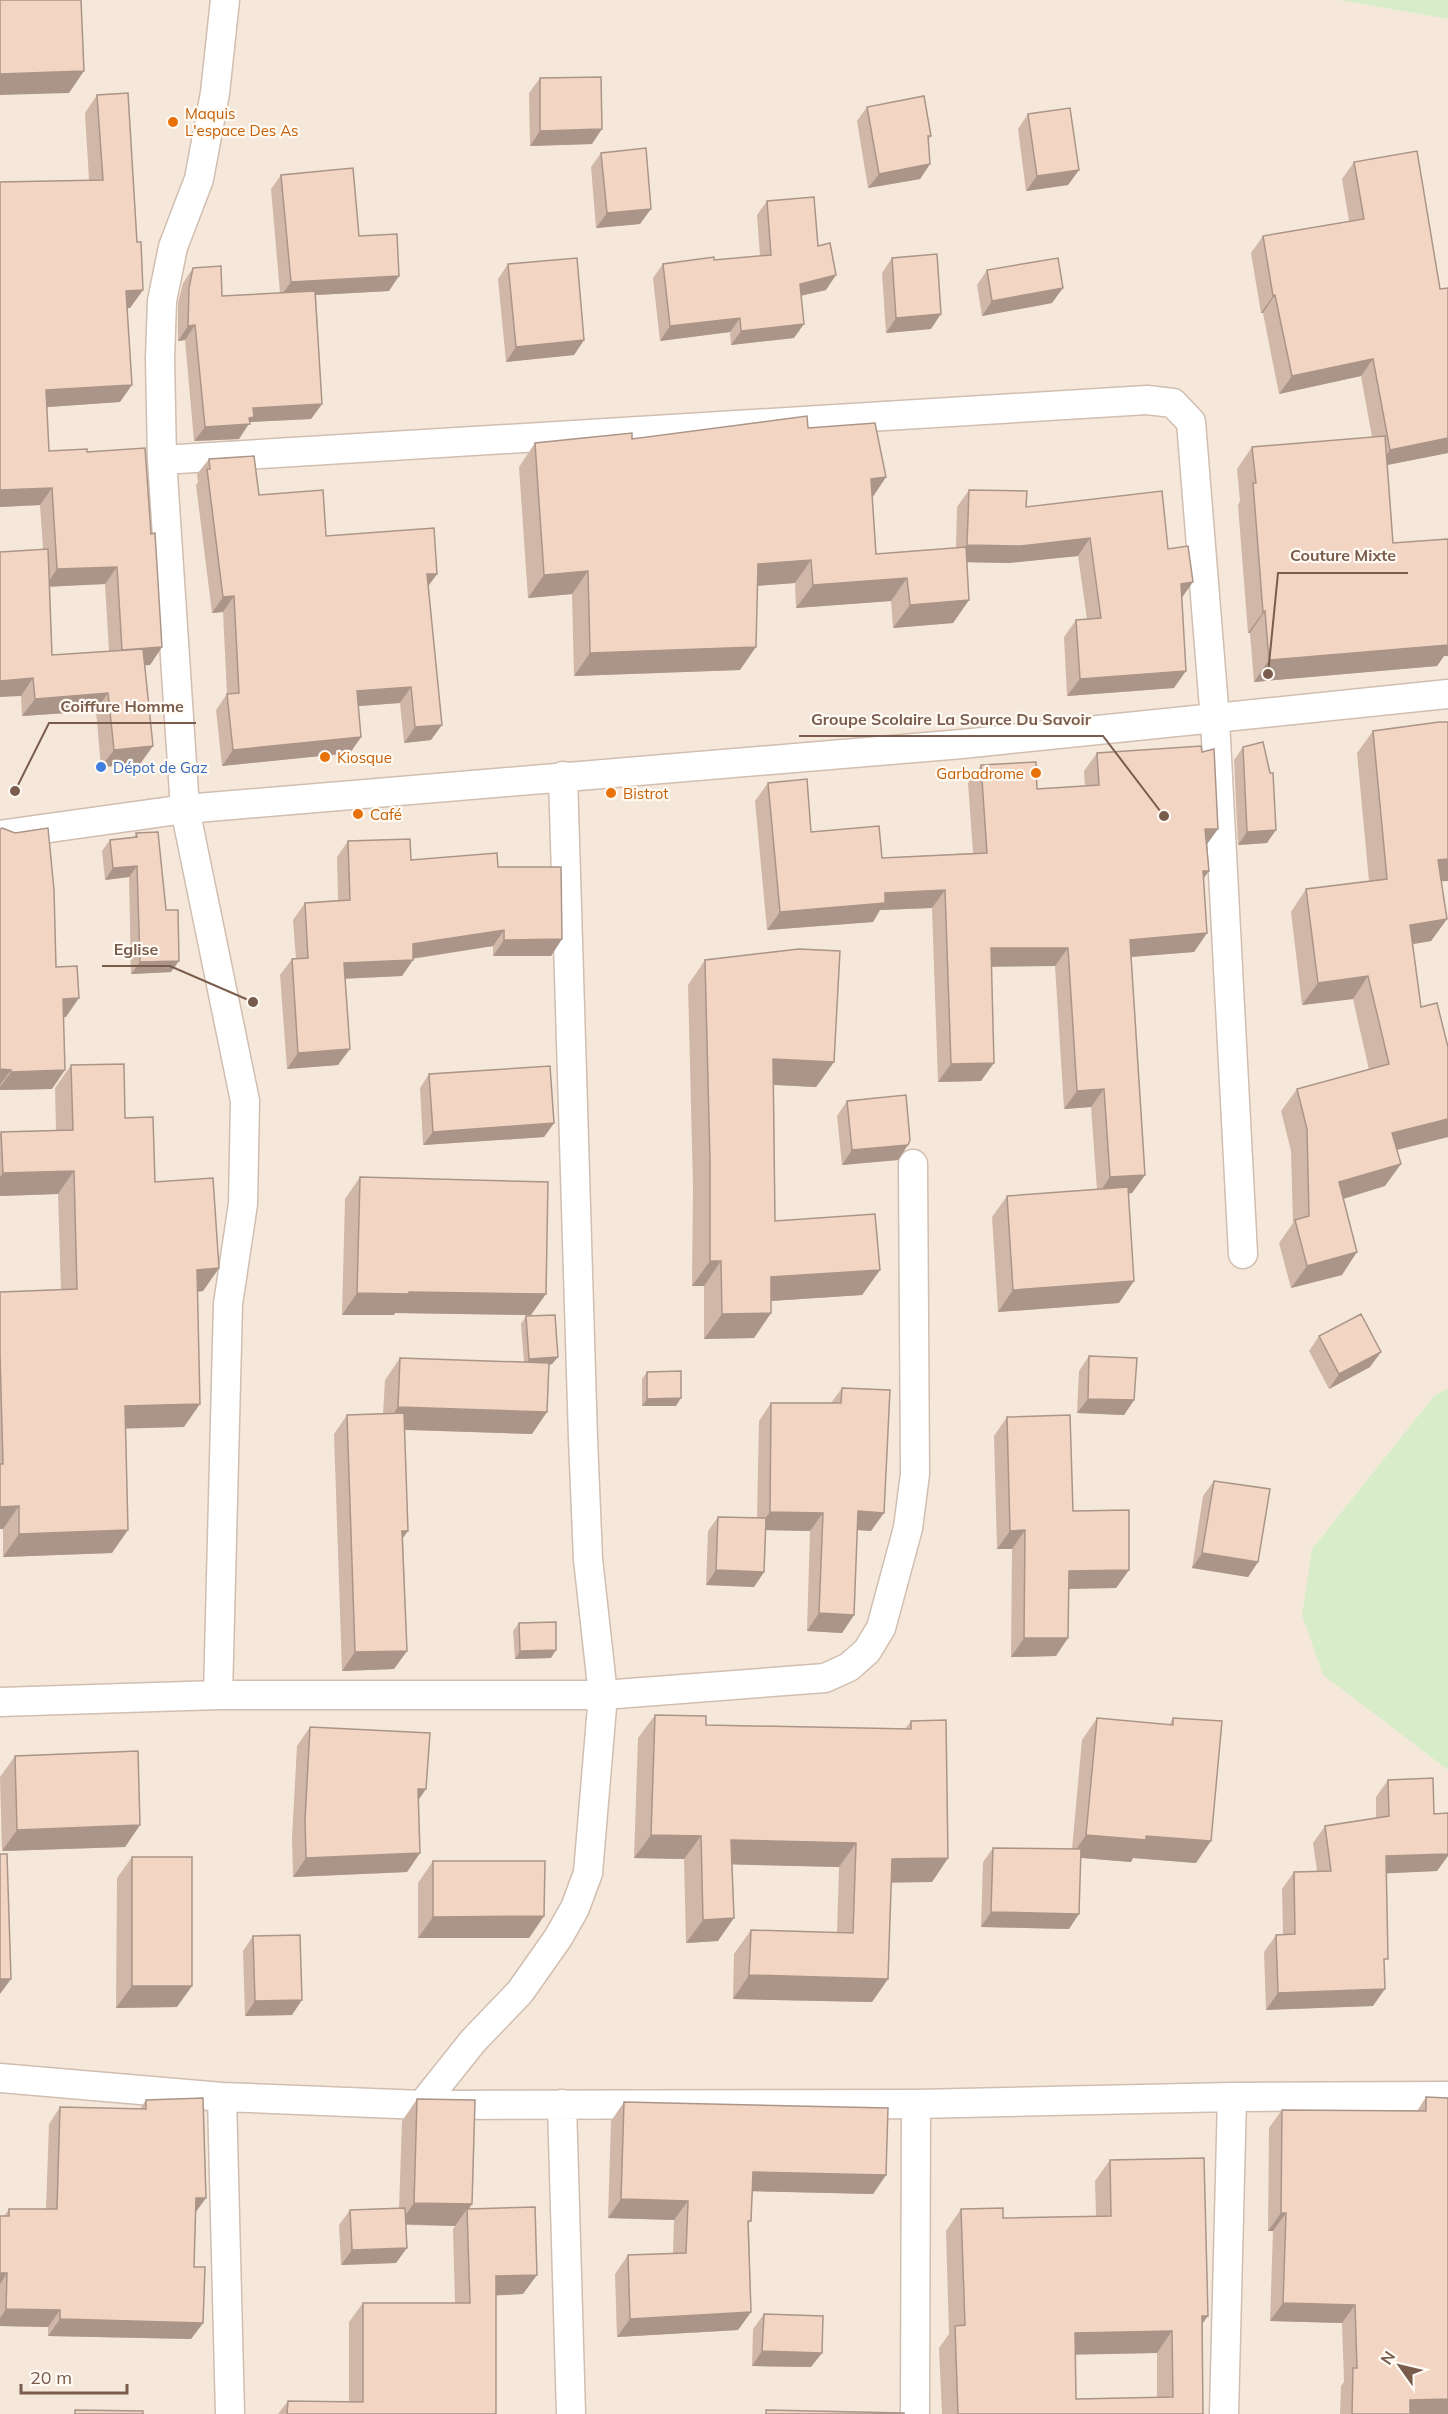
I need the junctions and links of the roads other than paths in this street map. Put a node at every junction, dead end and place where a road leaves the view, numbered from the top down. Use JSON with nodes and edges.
{"nodes":[{"id":1,"x":225,"y":0,"type":"edge"},
{"id":2,"x":162,"y":460,"type":"junction"},
{"id":3,"x":1448,"y":694,"type":"edge"},
{"id":4,"x":1215,"y":720,"type":"junction"},
{"id":5,"x":563,"y":776,"type":"junction"},
{"id":6,"x":185,"y":809,"type":"junction"},
{"id":7,"x":0,"y":835,"type":"edge"},
{"id":8,"x":913,"y":1164,"type":"dead end"},
{"id":9,"x":1243,"y":1254,"type":"dead end"},
{"id":10,"x":218,"y":1695,"type":"junction"},
{"id":11,"x":603,"y":1695,"type":"junction"},
{"id":12,"x":0,"y":1702,"type":"edge"},
{"id":13,"x":0,"y":2078,"type":"edge"},
{"id":14,"x":1448,"y":2096,"type":"edge"},
{"id":15,"x":222,"y":2097,"type":"junction"},
{"id":16,"x":1232,"y":2097,"type":"junction"},
{"id":17,"x":562,"y":2104,"type":"junction"},
{"id":18,"x":916,"y":2104,"type":"junction"},
{"id":19,"x":422,"y":2106,"type":"junction"},
{"id":20,"x":230,"y":2414,"type":"edge"},
{"id":21,"x":571,"y":2414,"type":"edge"},
{"id":22,"x":915,"y":2414,"type":"edge"},
{"id":23,"x":1224,"y":2414,"type":"edge"}],
"edges":[{"from":1,"to":2,"type":"street"},
{"from":2,"to":4,"type":"street"},
{"from":2,"to":6,"type":"street"},
{"from":3,"to":4,"type":"street"},
{"from":4,"to":5,"type":"street"},
{"from":4,"to":9,"type":"street"},
{"from":5,"to":6,"type":"street"},
{"from":5,"to":11,"type":"street"},
{"from":6,"to":7,"type":"street"},
{"from":6,"to":10,"type":"street"},
{"from":8,"to":11,"type":"street"},
{"from":10,"to":11,"type":"street"},
{"from":10,"to":12,"type":"street"},
{"from":11,"to":19,"type":"street"},
{"from":13,"to":15,"type":"street"},
{"from":14,"to":16,"type":"street"},
{"from":15,"to":19,"type":"street"},
{"from":15,"to":20,"type":"street"},
{"from":16,"to":18,"type":"street"},
{"from":16,"to":23,"type":"street"},
{"from":17,"to":18,"type":"street"},
{"from":17,"to":19,"type":"street"},
{"from":17,"to":21,"type":"street"},
{"from":18,"to":22,"type":"street"}]}
